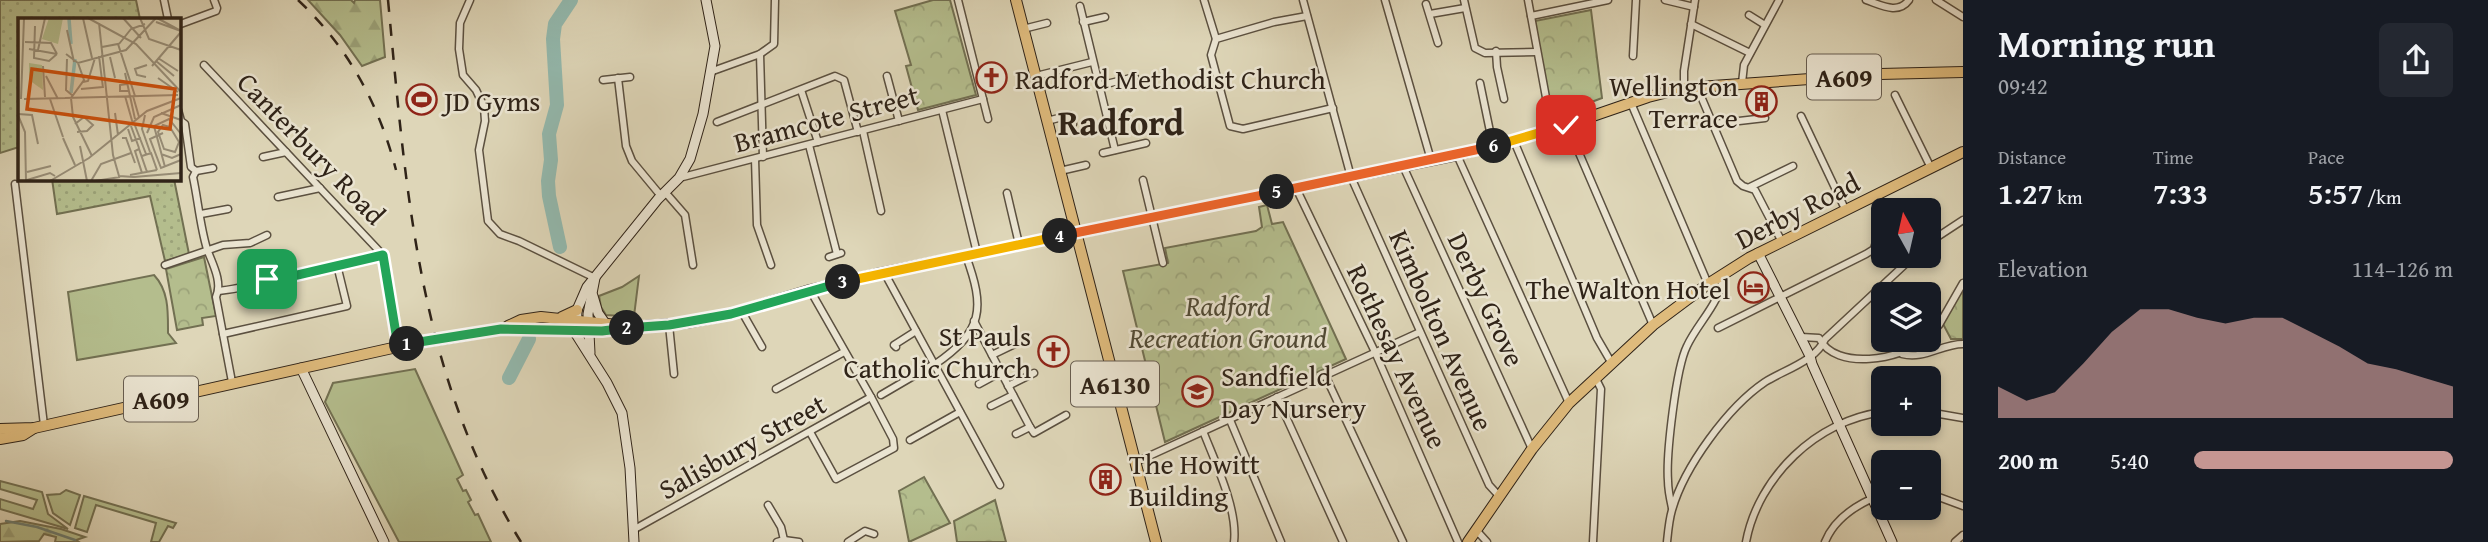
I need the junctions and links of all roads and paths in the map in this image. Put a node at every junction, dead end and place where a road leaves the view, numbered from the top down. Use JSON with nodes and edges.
{"nodes":[{"id":1,"x":164,"y":0,"type":"edge"},
{"id":2,"x":214,"y":0,"type":"edge"},
{"id":3,"x":470,"y":0,"type":"edge"},
{"id":4,"x":706,"y":0,"type":"edge"},
{"id":5,"x":775,"y":0,"type":"edge"},
{"id":6,"x":958,"y":0,"type":"edge"},
{"id":7,"x":1016,"y":0,"type":"edge"},
{"id":8,"x":1204,"y":0,"type":"edge"},
{"id":9,"x":1303,"y":0,"type":"edge"},
{"id":10,"x":1385,"y":0,"type":"edge"},
{"id":11,"x":1528,"y":0,"type":"edge"},
{"id":12,"x":1608,"y":0,"type":"edge"},
{"id":13,"x":1636,"y":0,"type":"edge"},
{"id":14,"x":1665,"y":0,"type":"edge"},
{"id":15,"x":1779,"y":0,"type":"edge"},
{"id":16,"x":1866,"y":0,"type":"edge"},
{"id":17,"x":1909,"y":0,"type":"edge"},
{"id":18,"x":1936,"y":0,"type":"edge"},
{"id":19,"x":1600,"y":1,"type":"edge"},
{"id":20,"x":1694,"y":3,"type":"edge"},
{"id":21,"x":1426,"y":4,"type":"dead end"},
{"id":22,"x":1465,"y":4,"type":"edge"},
{"id":23,"x":1080,"y":6,"type":"dead end"},
{"id":24,"x":1430,"y":15,"type":"junction"},
{"id":25,"x":1749,"y":15,"type":"dead end"},
{"id":26,"x":1307,"y":16,"type":"junction"},
{"id":27,"x":1531,"y":16,"type":"junction"},
{"id":28,"x":1105,"y":17,"type":"dead end"},
{"id":29,"x":1963,"y":17,"type":"edge"},
{"id":30,"x":168,"y":18,"type":"edge"},
{"id":31,"x":1083,"y":22,"type":"junction"},
{"id":32,"x":1047,"y":23,"type":"dead end"},
{"id":33,"x":180,"y":24,"type":"edge"},
{"id":34,"x":1691,"y":24,"type":"junction"},
{"id":35,"x":1765,"y":25,"type":"junction"},
{"id":36,"x":1023,"y":29,"type":"junction"},
{"id":37,"x":1216,"y":39,"type":"junction"},
{"id":38,"x":1438,"y":43,"type":"dead end"},
{"id":39,"x":1496,"y":51,"type":"junction"},
{"id":40,"x":1536,"y":52,"type":"junction"},
{"id":41,"x":1749,"y":53,"type":"junction"},
{"id":42,"x":760,"y":54,"type":"junction"},
{"id":43,"x":1633,"y":57,"type":"dead end"},
{"id":44,"x":1092,"y":62,"type":"junction"},
{"id":45,"x":204,"y":65,"type":"dead end"},
{"id":46,"x":710,"y":72,"type":"junction"},
{"id":47,"x":1963,"y":72,"type":"edge"},
{"id":48,"x":887,"y":76,"type":"dead end"},
{"id":49,"x":1035,"y":76,"type":"junction"},
{"id":50,"x":630,"y":77,"type":"dead end"},
{"id":51,"x":1130,"y":77,"type":"dead end"},
{"id":52,"x":618,"y":78,"type":"junction"},
{"id":53,"x":603,"y":80,"type":"dead end"},
{"id":54,"x":1480,"y":83,"type":"dead end"},
{"id":55,"x":1742,"y":83,"type":"junction"},
{"id":56,"x":1098,"y":86,"type":"junction"},
{"id":57,"x":1697,"y":87,"type":"junction"},
{"id":58,"x":1684,"y":88,"type":"junction"},
{"id":59,"x":801,"y":90,"type":"junction"},
{"id":60,"x":983,"y":99,"type":"junction"},
{"id":61,"x":1504,"y":99,"type":"dead end"},
{"id":62,"x":1889,"y":101,"type":"dead end"},
{"id":63,"x":1631,"y":103,"type":"junction"},
{"id":64,"x":761,"y":105,"type":"junction"},
{"id":65,"x":1333,"y":108,"type":"junction"},
{"id":66,"x":942,"y":110,"type":"junction"},
{"id":67,"x":1801,"y":116,"type":"dead end"},
{"id":68,"x":180,"y":117,"type":"edge"},
{"id":69,"x":1765,"y":118,"type":"dead end"},
{"id":70,"x":988,"y":120,"type":"dead end"},
{"id":71,"x":899,"y":121,"type":"junction"},
{"id":72,"x":1047,"y":121,"type":"junction"},
{"id":73,"x":717,"y":122,"type":"dead end"},
{"id":74,"x":1073,"y":124,"type":"dead end"},
{"id":75,"x":1713,"y":124,"type":"junction"},
{"id":76,"x":1566,"y":125,"type":"junction"},
{"id":77,"x":1552,"y":130,"type":"junction"},
{"id":78,"x":861,"y":131,"type":"junction"},
{"id":79,"x":1514,"y":141,"type":"junction"},
{"id":80,"x":818,"y":142,"type":"junction"},
{"id":81,"x":1146,"y":143,"type":"dead end"},
{"id":82,"x":809,"y":145,"type":"junction"},
{"id":83,"x":1493,"y":146,"type":"junction"},
{"id":84,"x":1115,"y":150,"type":"junction"},
{"id":85,"x":286,"y":152,"type":"junction"},
{"id":86,"x":1963,"y":152,"type":"edge"},
{"id":87,"x":1103,"y":153,"type":"dead end"},
{"id":88,"x":1457,"y":155,"type":"junction"},
{"id":89,"x":263,"y":157,"type":"dead end"},
{"id":90,"x":763,"y":157,"type":"junction"},
{"id":91,"x":755,"y":159,"type":"junction"},
{"id":92,"x":1431,"y":160,"type":"junction"},
{"id":93,"x":1086,"y":165,"type":"dead end"},
{"id":94,"x":1403,"y":166,"type":"junction"},
{"id":95,"x":1793,"y":166,"type":"dead end"},
{"id":96,"x":213,"y":168,"type":"dead end"},
{"id":97,"x":1931,"y":168,"type":"junction"},
{"id":98,"x":196,"y":171,"type":"junction"},
{"id":99,"x":1060,"y":171,"type":"junction"},
{"id":100,"x":1351,"y":177,"type":"junction"},
{"id":101,"x":679,"y":178,"type":"junction"},
{"id":102,"x":1143,"y":180,"type":"dead end"},
{"id":103,"x":15,"y":184,"type":"dead end"},
{"id":104,"x":1750,"y":187,"type":"junction"},
{"id":105,"x":320,"y":188,"type":"junction"},
{"id":106,"x":1296,"y":188,"type":"junction"},
{"id":107,"x":1007,"y":193,"type":"dead end"},
{"id":108,"x":663,"y":194,"type":"junction"},
{"id":109,"x":278,"y":197,"type":"dead end"},
{"id":110,"x":228,"y":209,"type":"dead end"},
{"id":111,"x":881,"y":211,"type":"dead end"},
{"id":112,"x":1011,"y":211,"type":"junction"},
{"id":113,"x":1846,"y":211,"type":"junction"},
{"id":114,"x":1003,"y":213,"type":"dead end"},
{"id":115,"x":201,"y":214,"type":"junction"},
{"id":116,"x":1152,"y":218,"type":"junction"},
{"id":117,"x":1963,"y":220,"type":"edge"},
{"id":118,"x":1076,"y":233,"type":"junction"},
{"id":119,"x":1941,"y":234,"type":"edge"},
{"id":120,"x":267,"y":235,"type":"dead end"},
{"id":121,"x":1782,"y":242,"type":"junction"},
{"id":122,"x":1019,"y":244,"type":"junction"},
{"id":123,"x":207,"y":250,"type":"junction"},
{"id":124,"x":1871,"y":251,"type":"edge"},
{"id":125,"x":977,"y":253,"type":"junction"},
{"id":126,"x":1758,"y":253,"type":"junction"},
{"id":127,"x":383,"y":255,"type":"junction"},
{"id":128,"x":966,"y":256,"type":"junction"},
{"id":129,"x":828,"y":257,"type":"dead end"},
{"id":130,"x":1163,"y":263,"type":"dead end"},
{"id":131,"x":165,"y":265,"type":"dead end"},
{"id":132,"x":337,"y":265,"type":"junction"},
{"id":133,"x":693,"y":265,"type":"dead end"},
{"id":134,"x":771,"y":265,"type":"dead end"},
{"id":135,"x":1900,"y":268,"type":"edge"},
{"id":136,"x":884,"y":272,"type":"junction"},
{"id":137,"x":1723,"y":275,"type":"junction"},
{"id":138,"x":595,"y":278,"type":"junction"},
{"id":139,"x":1963,"y":283,"type":"edge"},
{"id":140,"x":1708,"y":284,"type":"junction"},
{"id":141,"x":810,"y":290,"type":"junction"},
{"id":142,"x":219,"y":291,"type":"junction"},
{"id":143,"x":593,"y":294,"type":"junction"},
{"id":144,"x":1781,"y":297,"type":"junction"},
{"id":145,"x":742,"y":312,"type":"junction"},
{"id":146,"x":576,"y":320,"type":"junction"},
{"id":147,"x":974,"y":321,"type":"junction"},
{"id":148,"x":1941,"y":322,"type":"edge"},
{"id":149,"x":606,"y":323,"type":"junction"},
{"id":150,"x":669,"y":325,"type":"junction"},
{"id":151,"x":1653,"y":325,"type":"junction"},
{"id":152,"x":588,"y":326,"type":"junction"},
{"id":153,"x":631,"y":327,"type":"junction"},
{"id":154,"x":1718,"y":328,"type":"dead end"},
{"id":155,"x":501,"y":329,"type":"junction"},
{"id":156,"x":916,"y":331,"type":"junction"},
{"id":157,"x":1420,"y":332,"type":"junction"},
{"id":158,"x":223,"y":334,"type":"junction"},
{"id":159,"x":1801,"y":337,"type":"junction"},
{"id":160,"x":1017,"y":344,"type":"dead end"},
{"id":161,"x":1963,"y":344,"type":"edge"},
{"id":162,"x":398,"y":346,"type":"junction"},
{"id":163,"x":895,"y":346,"type":"dead end"},
{"id":164,"x":1823,"y":346,"type":"junction"},
{"id":165,"x":762,"y":347,"type":"dead end"},
{"id":166,"x":844,"y":352,"type":"junction"},
{"id":167,"x":1375,"y":352,"type":"junction"},
{"id":168,"x":1905,"y":352,"type":"edge"},
{"id":169,"x":1931,"y":353,"type":"joint"},
{"id":170,"x":1900,"y":354,"type":"junction"},
{"id":171,"x":590,"y":355,"type":"junction"},
{"id":172,"x":992,"y":355,"type":"junction"},
{"id":173,"x":1810,"y":356,"type":"junction"},
{"id":174,"x":1611,"y":362,"type":"junction"},
{"id":175,"x":934,"y":364,"type":"junction"},
{"id":176,"x":301,"y":368,"type":"junction"},
{"id":177,"x":1001,"y":372,"type":"junction"},
{"id":178,"x":1034,"y":373,"type":"dead end"},
{"id":179,"x":674,"y":374,"type":"dead end"},
{"id":180,"x":1325,"y":376,"type":"junction"},
{"id":181,"x":1595,"y":377,"type":"junction"},
{"id":182,"x":232,"y":382,"type":"junction"},
{"id":183,"x":979,"y":384,"type":"dead end"},
{"id":184,"x":1008,"y":386,"type":"junction"},
{"id":185,"x":776,"y":389,"type":"dead end"},
{"id":186,"x":881,"y":395,"type":"dead end"},
{"id":187,"x":1013,"y":395,"type":"junction"},
{"id":188,"x":871,"y":397,"type":"junction"},
{"id":189,"x":1278,"y":397,"type":"junction"},
{"id":190,"x":1569,"y":403,"type":"junction"},
{"id":191,"x":991,"y":406,"type":"dead end"},
{"id":192,"x":960,"y":412,"type":"junction"},
{"id":193,"x":1941,"y":414,"type":"edge"},
{"id":194,"x":1066,"y":415,"type":"dead end"},
{"id":195,"x":1871,"y":416,"type":"edge"},
{"id":196,"x":1963,"y":418,"type":"edge"},
{"id":197,"x":1230,"y":419,"type":"junction"},
{"id":198,"x":1840,"y":425,"type":"junction"},
{"id":199,"x":39,"y":426,"type":"junction"},
{"id":200,"x":1030,"y":427,"type":"junction"},
{"id":201,"x":0,"y":429,"type":"edge"},
{"id":202,"x":1203,"y":431,"type":"junction"},
{"id":203,"x":810,"y":432,"type":"junction"},
{"id":204,"x":1016,"y":434,"type":"dead end"},
{"id":205,"x":0,"y":439,"type":"edge"},
{"id":206,"x":910,"y":440,"type":"dead end"},
{"id":207,"x":1532,"y":449,"type":"junction"},
{"id":208,"x":1136,"y":461,"type":"junction"},
{"id":209,"x":1000,"y":485,"type":"dead end"},
{"id":210,"x":1871,"y":496,"type":"edge"},
{"id":211,"x":1500,"y":497,"type":"junction"},
{"id":212,"x":1941,"y":498,"type":"edge"},
{"id":213,"x":1871,"y":499,"type":"edge"},
{"id":214,"x":768,"y":505,"type":"dead end"},
{"id":215,"x":1963,"y":506,"type":"edge"},
{"id":216,"x":1672,"y":509,"type":"junction"},
{"id":217,"x":785,"y":514,"type":"dead end"},
{"id":218,"x":776,"y":519,"type":"junction"},
{"id":219,"x":1882,"y":520,"type":"edge"},
{"id":220,"x":864,"y":523,"type":"dead end"},
{"id":221,"x":633,"y":530,"type":"junction"},
{"id":222,"x":865,"y":531,"type":"junction"},
{"id":223,"x":1477,"y":531,"type":"junction"},
{"id":224,"x":874,"y":534,"type":"dead end"},
{"id":225,"x":1963,"y":535,"type":"edge"},
{"id":226,"x":1457,"y":539,"type":"edge"},
{"id":227,"x":1235,"y":540,"type":"edge"},
{"id":228,"x":781,"y":541,"type":"edge"},
{"id":229,"x":384,"y":542,"type":"edge"},
{"id":230,"x":634,"y":542,"type":"edge"},
{"id":231,"x":799,"y":542,"type":"edge"},
{"id":232,"x":848,"y":542,"type":"edge"},
{"id":233,"x":1156,"y":542,"type":"edge"},
{"id":234,"x":1281,"y":542,"type":"edge"},
{"id":235,"x":1343,"y":542,"type":"edge"},
{"id":236,"x":1402,"y":542,"type":"edge"},
{"id":237,"x":1468,"y":542,"type":"edge"},
{"id":238,"x":1487,"y":542,"type":"edge"},
{"id":239,"x":1593,"y":542,"type":"edge"},
{"id":240,"x":1667,"y":542,"type":"edge"},
{"id":241,"x":1746,"y":542,"type":"edge"},
{"id":242,"x":1825,"y":542,"type":"edge"},
{"id":243,"x":1892,"y":542,"type":"edge"},
{"id":244,"x":1955,"y":542,"type":"edge"}],
"edges":[{"from":1,"to":30,"type":"street"},
{"from":2,"to":33,"type":"street"},
{"from":3,"to":138,"type":"street"},
{"from":4,"to":46,"type":"street"},
{"from":5,"to":42,"type":"street"},
{"from":6,"to":60,"type":"street"},
{"from":7,"to":36,"type":"main road","number":"A6130"},
{"from":8,"to":37,"type":"street"},
{"from":9,"to":26,"type":"street","name":"Kimbolton Avenue"},
{"from":10,"to":92,"type":"street"},
{"from":11,"to":27,"type":"street"},
{"from":12,"to":19,"type":"street"},
{"from":13,"to":43,"type":"street"},
{"from":14,"to":20,"type":"street"},
{"from":15,"to":35,"type":"street"},
{"from":16,"to":17,"type":"street"},
{"from":18,"to":29,"type":"street"},
{"from":19,"to":27,"type":"street"},
{"from":20,"to":34,"type":"street"},
{"from":21,"to":24,"type":"street"},
{"from":22,"to":24,"type":"street"},
{"from":22,"to":39,"type":"street"},
{"from":23,"to":31,"type":"street"},
{"from":24,"to":38,"type":"street"},
{"from":25,"to":35,"type":"street"},
{"from":26,"to":37,"type":"street"},
{"from":26,"to":65,"type":"street","name":"Kimbolton Avenue"},
{"from":27,"to":40,"type":"street"},
{"from":28,"to":31,"type":"street"},
{"from":31,"to":44,"type":"street"},
{"from":32,"to":36,"type":"street"},
{"from":34,"to":41,"type":"street"},
{"from":34,"to":58,"type":"street"},
{"from":35,"to":41,"type":"street"},
{"from":36,"to":49,"type":"main road","number":"A6130"},
{"from":37,"to":65,"type":"street"},
{"from":39,"to":40,"type":"street"},
{"from":39,"to":61,"type":"street"},
{"from":40,"to":77,"type":"street"},
{"from":41,"to":55,"type":"street"},
{"from":42,"to":46,"type":"street"},
{"from":42,"to":64,"type":"street"},
{"from":44,"to":49,"type":"street"},
{"from":44,"to":56,"type":"street"},
{"from":45,"to":85,"type":"street","name":"Canterbury Road"},
{"from":46,"to":101,"type":"street"},
{"from":47,"to":55,"type":"main road","number":"A609"},
{"from":48,"to":71,"type":"street"},
{"from":49,"to":72,"type":"main road","number":"A6130"},
{"from":50,"to":52,"type":"street"},
{"from":51,"to":56,"type":"street"},
{"from":52,"to":53,"type":"street"},
{"from":52,"to":108,"type":"street"},
{"from":54,"to":83,"type":"street"},
{"from":55,"to":57,"type":"main road","number":"A609"},
{"from":56,"to":84,"type":"street"},
{"from":57,"to":58,"type":"main road","number":"A609"},
{"from":57,"to":75,"type":"street"},
{"from":58,"to":63,"type":"main road","number":"A609"},
{"from":59,"to":64,"type":"street"},
{"from":59,"to":78,"type":"street"},
{"from":59,"to":80,"type":"street"},
{"from":60,"to":66,"type":"street","name":"Bramcote Street"},
{"from":60,"to":70,"type":"street"},
{"from":62,"to":97,"type":"street"},
{"from":63,"to":76,"type":"main road","number":"A609"},
{"from":63,"to":140,"type":"street"},
{"from":64,"to":73,"type":"street"},
{"from":64,"to":90,"type":"street"},
{"from":65,"to":100,"type":"street","name":"Kimbolton Avenue"},
{"from":66,"to":71,"type":"street","name":"Bramcote Street"},
{"from":66,"to":125,"type":"street"},
{"from":67,"to":113,"type":"street"},
{"from":68,"to":98,"type":"street"},
{"from":69,"to":75,"type":"street"},
{"from":71,"to":78,"type":"street","name":"Bramcote Street"},
{"from":72,"to":74,"type":"street"},
{"from":72,"to":99,"type":"main road","number":"A6130"},
{"from":75,"to":104,"type":"street"},
{"from":76,"to":77,"type":"main road","number":"A609"},
{"from":76,"to":151,"type":"street"},
{"from":77,"to":79,"type":"main road","number":"A609"},
{"from":78,"to":80,"type":"street","name":"Bramcote Street"},
{"from":78,"to":111,"type":"street"},
{"from":79,"to":83,"type":"main road","number":"A609"},
{"from":79,"to":174,"type":"street"},
{"from":80,"to":82,"type":"street","name":"Bramcote Street"},
{"from":81,"to":84,"type":"street"},
{"from":82,"to":90,"type":"street","name":"Bramcote Street"},
{"from":82,"to":129,"type":"street"},
{"from":83,"to":88,"type":"main road","number":"A609"},
{"from":84,"to":87,"type":"street"},
{"from":85,"to":89,"type":"street"},
{"from":85,"to":105,"type":"street","name":"Canterbury Road"},
{"from":86,"to":97,"type":"main road","name":"Derby Road"},
{"from":88,"to":92,"type":"main road","number":"A609"},
{"from":88,"to":190,"type":"street"},
{"from":90,"to":91,"type":"street","name":"Bramcote Street"},
{"from":91,"to":101,"type":"street","name":"Bramcote Street"},
{"from":91,"to":134,"type":"street"},
{"from":92,"to":94,"type":"main road","number":"A609"},
{"from":93,"to":99,"type":"street"},
{"from":94,"to":100,"type":"main road","number":"A609"},
{"from":94,"to":207,"type":"street","name":"Derby Grove"},
{"from":95,"to":104,"type":"street"},
{"from":96,"to":98,"type":"street"},
{"from":97,"to":113,"type":"main road","name":"Derby Road"},
{"from":98,"to":115,"type":"street"},
{"from":99,"to":118,"type":"main road","number":"A6130"},
{"from":100,"to":106,"type":"main road","number":"A609"},
{"from":100,"to":157,"type":"street","name":"Kimbolton Avenue"},
{"from":101,"to":108,"type":"street"},
{"from":102,"to":116,"type":"street"},
{"from":103,"to":199,"type":"street"},
{"from":104,"to":121,"type":"street"},
{"from":105,"to":109,"type":"street"},
{"from":105,"to":127,"type":"street","name":"Canterbury Road"},
{"from":106,"to":116,"type":"main road","number":"A609"},
{"from":106,"to":167,"type":"street","name":"Rothesay Avenue"},
{"from":107,"to":112,"type":"street"},
{"from":108,"to":133,"type":"street"},
{"from":108,"to":138,"type":"street"},
{"from":110,"to":115,"type":"street"},
{"from":112,"to":114,"type":"street"},
{"from":112,"to":122,"type":"street"},
{"from":113,"to":121,"type":"main road","name":"Derby Road"},
{"from":115,"to":123,"type":"street"},
{"from":116,"to":118,"type":"main road","number":"A609"},
{"from":116,"to":130,"type":"street"},
{"from":117,"to":119,"type":"street"},
{"from":118,"to":122,"type":"main road","number":"A609"},
{"from":118,"to":208,"type":"main road","number":"A6130"},
{"from":120,"to":123,"type":"street"},
{"from":121,"to":126,"type":"main road","name":"Derby Road"},
{"from":122,"to":125,"type":"main road","number":"A609"},
{"from":123,"to":131,"type":"street"},
{"from":123,"to":142,"type":"street"},
{"from":124,"to":144,"type":"street"},
{"from":125,"to":128,"type":"main road","number":"A609"},
{"from":126,"to":137,"type":"main road","name":"Derby Road"},
{"from":126,"to":144,"type":"street"},
{"from":127,"to":132,"type":"street"},
{"from":127,"to":162,"type":"street","name":"Canterbury Road"},
{"from":128,"to":136,"type":"main road","number":"A609"},
{"from":128,"to":147,"type":"street"},
{"from":132,"to":142,"type":"street"},
{"from":132,"to":158,"type":"street"},
{"from":135,"to":164,"type":"street"},
{"from":136,"to":141,"type":"main road","number":"A609"},
{"from":136,"to":156,"type":"street"},
{"from":137,"to":140,"type":"main road","name":"Derby Road"},
{"from":137,"to":216,"type":"street"},
{"from":138,"to":143,"type":"street"},
{"from":138,"to":146,"type":"street"},
{"from":139,"to":148,"type":"street"},
{"from":140,"to":151,"type":"main road","name":"Derby Road"},
{"from":141,"to":145,"type":"main road","number":"A609"},
{"from":141,"to":166,"type":"street"},
{"from":142,"to":158,"type":"street"},
{"from":143,"to":149,"type":"street"},
{"from":143,"to":152,"type":"street"},
{"from":144,"to":154,"type":"street"},
{"from":144,"to":159,"type":"street"},
{"from":145,"to":150,"type":"main road","number":"A609"},
{"from":145,"to":165,"type":"street"},
{"from":146,"to":152,"type":"main road","number":"A609"},
{"from":146,"to":155,"type":"main road","number":"A609"},
{"from":146,"to":155,"type":"main road","number":"A609"},
{"from":146,"to":171,"type":"street"},
{"from":147,"to":172,"type":"street"},
{"from":147,"to":175,"type":"street"},
{"from":149,"to":152,"type":"main road","number":"A609"},
{"from":149,"to":153,"type":"main road","number":"A609"},
{"from":150,"to":153,"type":"main road","number":"A609"},
{"from":150,"to":179,"type":"street"},
{"from":151,"to":174,"type":"main road","name":"Derby Road"},
{"from":152,"to":153,"type":"main road","number":"A609"},
{"from":152,"to":171,"type":"street"},
{"from":155,"to":162,"type":"main road","number":"A609","bridge":true},
{"from":156,"to":163,"type":"street"},
{"from":156,"to":175,"type":"street"},
{"from":157,"to":167,"type":"street"},
{"from":157,"to":211,"type":"street","name":"Kimbolton Avenue"},
{"from":158,"to":182,"type":"street"},
{"from":159,"to":164,"type":"street"},
{"from":159,"to":173,"type":"street"},
{"from":160,"to":172,"type":"street"},
{"from":161,"to":169,"type":"street"},
{"from":162,"to":176,"type":"main road","number":"A609"},
{"from":164,"to":170,"type":"street"},
{"from":164,"to":173,"type":"street"},
{"from":166,"to":185,"type":"street"},
{"from":166,"to":188,"type":"street"},
{"from":167,"to":180,"type":"street"},
{"from":167,"to":226,"type":"street","name":"Rothesay Avenue"},
{"from":168,"to":170,"type":"street"},
{"from":169,"to":170,"type":"street"},
{"from":171,"to":221,"type":"street"},
{"from":172,"to":177,"type":"street"},
{"from":173,"to":198,"type":"street"},
{"from":173,"to":216,"type":"street"},
{"from":174,"to":181,"type":"main road","name":"Derby Road"},
{"from":175,"to":186,"type":"street"},
{"from":175,"to":192,"type":"street"},
{"from":176,"to":182,"type":"main road","number":"A609"},
{"from":176,"to":229,"type":"street"},
{"from":177,"to":183,"type":"street"},
{"from":177,"to":184,"type":"street"},
{"from":178,"to":184,"type":"street"},
{"from":180,"to":189,"type":"street"},
{"from":180,"to":236,"type":"street"},
{"from":181,"to":190,"type":"main road","name":"Derby Road"},
{"from":181,"to":239,"type":"street"},
{"from":182,"to":199,"type":"main road","number":"A609"},
{"from":184,"to":187,"type":"street"},
{"from":187,"to":191,"type":"street"},
{"from":187,"to":200,"type":"street"},
{"from":188,"to":203,"type":"street","name":"Salisbury Street"},
{"from":188,"to":203,"type":"street"},
{"from":189,"to":197,"type":"street"},
{"from":189,"to":235,"type":"street"},
{"from":190,"to":207,"type":"main road","name":"Derby Road"},
{"from":192,"to":206,"type":"street"},
{"from":192,"to":209,"type":"street"},
{"from":193,"to":196,"type":"street"},
{"from":194,"to":200,"type":"street"},
{"from":195,"to":198,"type":"street"},
{"from":197,"to":202,"type":"street"},
{"from":197,"to":234,"type":"street"},
{"from":198,"to":210,"type":"street"},
{"from":198,"to":241,"type":"street"},
{"from":199,"to":201,"type":"main road","number":"A609"},
{"from":199,"to":205,"type":"main road","number":"A609"},
{"from":200,"to":204,"type":"street"},
{"from":202,"to":208,"type":"street"},
{"from":202,"to":227,"type":"street"},
{"from":203,"to":221,"type":"street","name":"Salisbury Street"},
{"from":207,"to":211,"type":"main road","name":"Derby Road"},
{"from":208,"to":233,"type":"main road","number":"A6130"},
{"from":211,"to":223,"type":"main road","name":"Derby Road"},
{"from":212,"to":215,"type":"street"},
{"from":213,"to":242,"type":"street"},
{"from":214,"to":218,"type":"street"},
{"from":216,"to":240,"type":"street"},
{"from":217,"to":218,"type":"street"},
{"from":218,"to":228,"type":"street"},
{"from":219,"to":243,"type":"street"},
{"from":220,"to":222,"type":"street"},
{"from":221,"to":230,"type":"street"},
{"from":222,"to":224,"type":"street"},
{"from":222,"to":232,"type":"street"},
{"from":223,"to":237,"type":"main road","name":"Derby Road"},
{"from":223,"to":238,"type":"street"},
{"from":225,"to":244,"type":"street"},
{"from":228,"to":231,"type":"street"}]}
